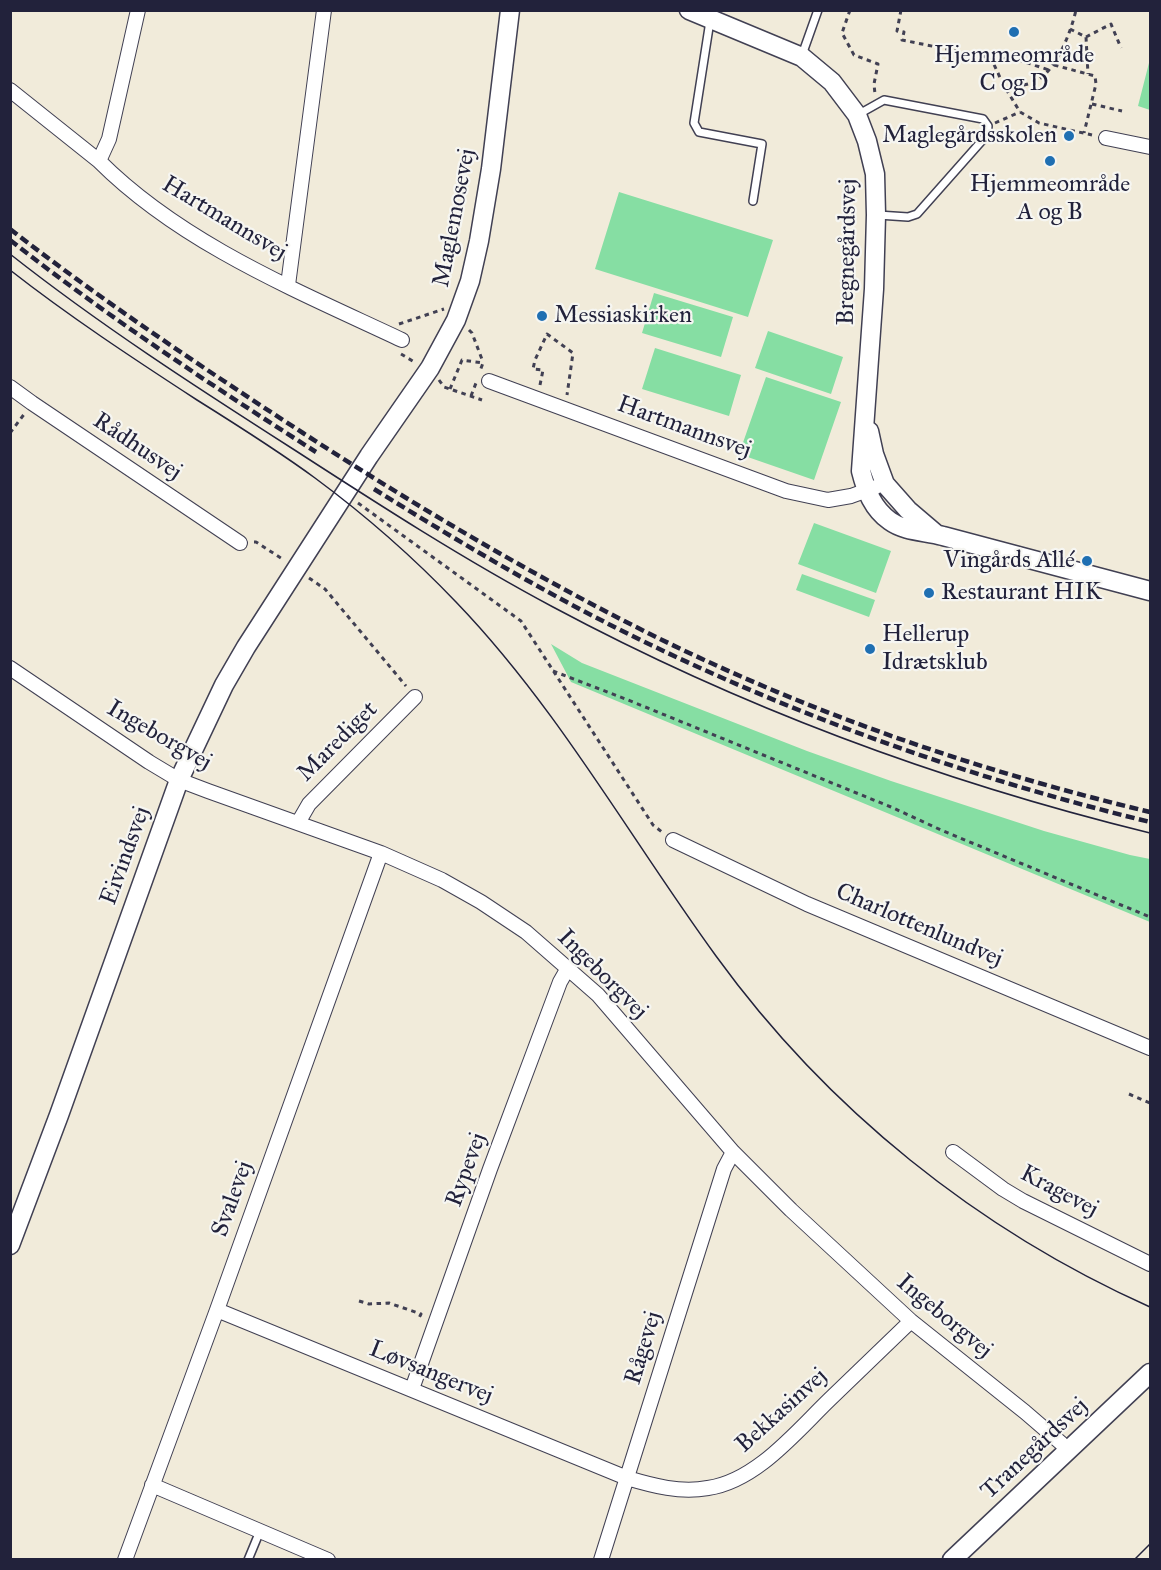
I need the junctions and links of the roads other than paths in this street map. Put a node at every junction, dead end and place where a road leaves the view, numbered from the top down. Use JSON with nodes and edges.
{"nodes":[{"id":1,"x":138,"y":10,"type":"edge"},
{"id":2,"x":324,"y":10,"type":"edge"},
{"id":3,"x":510,"y":10,"type":"edge"},
{"id":4,"x":689,"y":10,"type":"edge"},
{"id":5,"x":818,"y":10,"type":"edge"},
{"id":6,"x":711,"y":19,"type":"junction"},
{"id":7,"x":802,"y":57,"type":"junction"},
{"id":8,"x":10,"y":90,"type":"edge"},
{"id":9,"x":857,"y":116,"type":"junction"},
{"id":10,"x":1106,"y":138,"type":"road end"},
{"id":11,"x":1150,"y":147,"type":"edge"},
{"id":12,"x":99,"y":162,"type":"junction"},
{"id":13,"x":753,"y":201,"type":"dead end"},
{"id":14,"x":876,"y":215,"type":"junction"},
{"id":15,"x":288,"y":285,"type":"junction"},
{"id":16,"x":402,"y":340,"type":"road end"},
{"id":17,"x":489,"y":381,"type":"road end"},
{"id":18,"x":10,"y":387,"type":"edge"},
{"id":19,"x":866,"y":416,"type":"junction"},
{"id":20,"x":885,"y":484,"type":"junction"},
{"id":21,"x":866,"y":491,"type":"junction"},
{"id":22,"x":336,"y":506,"type":"joint"},
{"id":23,"x":937,"y":534,"type":"junction"},
{"id":24,"x":240,"y":543,"type":"dead end"},
{"id":25,"x":1150,"y":591,"type":"edge"},
{"id":26,"x":10,"y":668,"type":"edge"},
{"id":27,"x":415,"y":697,"type":"road end"},
{"id":28,"x":179,"y":780,"type":"junction"},
{"id":29,"x":298,"y":823,"type":"junction"},
{"id":30,"x":673,"y":840,"type":"road end"},
{"id":31,"x":381,"y":853,"type":"junction"},
{"id":32,"x":568,"y":968,"type":"junction"},
{"id":33,"x":1150,"y":1048,"type":"edge"},
{"id":34,"x":733,"y":1152,"type":"junction"},
{"id":35,"x":953,"y":1152,"type":"dead end"},
{"id":36,"x":10,"y":1245,"type":"edge"},
{"id":37,"x":1150,"y":1264,"type":"edge"},
{"id":38,"x":217,"y":1310,"type":"junction"},
{"id":39,"x":911,"y":1321,"type":"junction"},
{"id":40,"x":1150,"y":1373,"type":"edge"},
{"id":41,"x":412,"y":1389,"type":"junction"},
{"id":42,"x":1068,"y":1451,"type":"junction"},
{"id":43,"x":627,"y":1478,"type":"junction"},
{"id":44,"x":152,"y":1485,"type":"junction"},
{"id":45,"x":260,"y":1531,"type":"junction"},
{"id":46,"x":124,"y":1560,"type":"edge"},
{"id":47,"x":248,"y":1560,"type":"edge"},
{"id":48,"x":328,"y":1560,"type":"edge"},
{"id":49,"x":601,"y":1560,"type":"edge"},
{"id":50,"x":952,"y":1560,"type":"edge"}],
"edges":[{"from":1,"to":12,"type":"street"},
{"from":2,"to":15,"type":"street"},
{"from":3,"to":22,"type":"street","name":"Maglemosevej"},
{"from":4,"to":6,"type":"street","name":"Bregnegårdsvej"},
{"from":5,"to":7,"type":"lane"},
{"from":6,"to":7,"type":"street","name":"Bregnegårdsvej"},
{"from":6,"to":13,"type":"lane"},
{"from":7,"to":9,"type":"street","name":"Bregnegårdsvej"},
{"from":8,"to":12,"type":"street","name":"Hartmannsvej"},
{"from":9,"to":14,"type":"street","name":"Bregnegårdsvej"},
{"from":9,"to":14,"type":"lane"},
{"from":10,"to":11,"type":"street"},
{"from":12,"to":15,"type":"street","name":"Hartmannsvej"},
{"from":14,"to":19,"type":"street","name":"Bregnegårdsvej"},
{"from":15,"to":16,"type":"street","name":"Hartmannsvej"},
{"from":17,"to":21,"type":"street","name":"Hartmannsvej"},
{"from":18,"to":24,"type":"street","name":"Rådhusvej"},
{"from":19,"to":20,"type":"street"},
{"from":19,"to":21,"type":"street"},
{"from":20,"to":21,"type":"street","name":"Hartmannsvej"},
{"from":20,"to":23,"type":"street"},
{"from":21,"to":23,"type":"street"},
{"from":22,"to":28,"type":"street","name":"Eivindsvej"},
{"from":23,"to":25,"type":"street"},
{"from":26,"to":28,"type":"street","name":"Ingeborgvej"},
{"from":27,"to":29,"type":"street","name":"Marediget"},
{"from":28,"to":29,"type":"street","name":"Ingeborgvej"},
{"from":28,"to":36,"type":"street","name":"Eivindsvej"},
{"from":29,"to":31,"type":"street","name":"Ingeborgvej"},
{"from":30,"to":33,"type":"street","name":"Charlottenlundvej"},
{"from":31,"to":32,"type":"street","name":"Ingeborgvej"},
{"from":31,"to":38,"type":"street","name":"Svalevej"},
{"from":32,"to":34,"type":"street","name":"Ingeborgvej"},
{"from":32,"to":41,"type":"street","name":"Rypevej"},
{"from":34,"to":39,"type":"street","name":"Ingeborgvej"},
{"from":34,"to":43,"type":"street","name":"Rågevej"},
{"from":35,"to":37,"type":"street","name":"Kragevej"},
{"from":38,"to":41,"type":"street","name":"Løvsangervej"},
{"from":38,"to":44,"type":"street","name":"Svalevej"},
{"from":39,"to":42,"type":"street","name":"Ingeborgvej"},
{"from":39,"to":43,"type":"street","name":"Bekkasinvej"},
{"from":40,"to":42,"type":"street","name":"Tranegårdsvej"},
{"from":41,"to":43,"type":"street","name":"Løvsangervej"},
{"from":42,"to":50,"type":"street","name":"Tranegårdsvej"},
{"from":43,"to":49,"type":"street","name":"Rågevej"},
{"from":44,"to":45,"type":"street"},
{"from":44,"to":46,"type":"street","name":"Svalevej"},
{"from":45,"to":47,"type":"lane"},
{"from":45,"to":48,"type":"street"}]}
